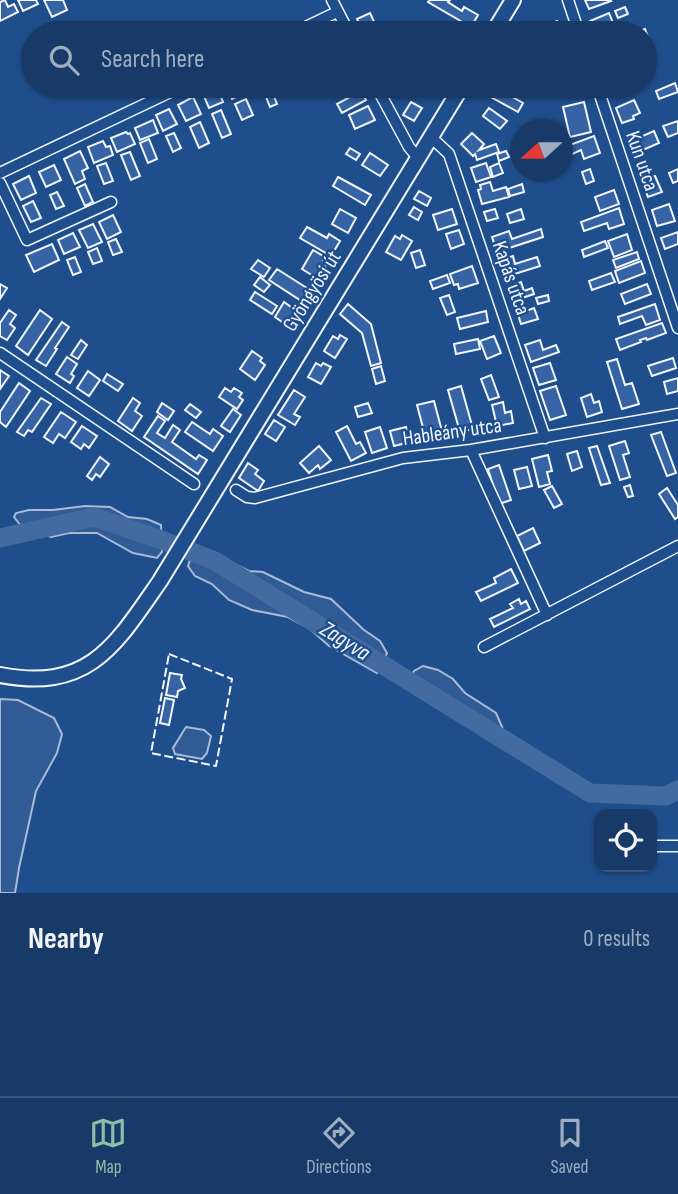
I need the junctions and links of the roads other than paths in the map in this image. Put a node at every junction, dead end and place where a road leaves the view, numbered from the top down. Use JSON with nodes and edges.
{"nodes":[{"id":1,"x":331,"y":0,"type":"edge"},
{"id":2,"x":513,"y":0,"type":"edge"},
{"id":3,"x":568,"y":0,"type":"edge"},
{"id":4,"x":337,"y":12,"type":"junction"},
{"id":5,"x":318,"y":21,"type":"edge"},
{"id":6,"x":342,"y":21,"type":"edge"},
{"id":7,"x":500,"y":21,"type":"edge"},
{"id":8,"x":575,"y":21,"type":"edge"},
{"id":9,"x":158,"y":98,"type":"edge"},
{"id":10,"x":383,"y":98,"type":"edge"},
{"id":11,"x":455,"y":98,"type":"edge"},
{"id":12,"x":601,"y":98,"type":"edge"},
{"id":13,"x":432,"y":138,"type":"junction"},
{"id":14,"x":418,"y":158,"type":"junction"},
{"id":15,"x":0,"y":173,"type":"edge"},
{"id":16,"x":0,"y":183,"type":"edge"},
{"id":17,"x":111,"y":202,"type":"dead end"},
{"id":18,"x":678,"y":328,"type":"edge"},
{"id":19,"x":0,"y":353,"type":"edge"},
{"id":20,"x":678,"y":414,"type":"edge"},
{"id":21,"x":544,"y":438,"type":"junction"},
{"id":22,"x":471,"y":450,"type":"junction"},
{"id":23,"x":194,"y":484,"type":"dead end"},
{"id":24,"x":236,"y":490,"type":"dead end"},
{"id":25,"x":678,"y":546,"type":"edge"},
{"id":26,"x":547,"y":615,"type":"junction"},
{"id":27,"x":484,"y":647,"type":"dead end"},
{"id":28,"x":0,"y":675,"type":"edge"},
{"id":29,"x":657,"y":846,"type":"edge"},
{"id":30,"x":678,"y":846,"type":"edge"}],
"edges":[{"from":1,"to":4,"type":"street"},
{"from":2,"to":7,"type":"street"},
{"from":3,"to":8,"type":"street"},
{"from":4,"to":5,"type":"street"},
{"from":4,"to":6,"type":"street"},
{"from":9,"to":15,"type":"street"},
{"from":10,"to":14,"type":"street"},
{"from":11,"to":13,"type":"street","name":"Gyöngyösi út"},
{"from":12,"to":18,"type":"street","name":"Kun utca"},
{"from":13,"to":14,"type":"street","name":"Gyöngyösi út"},
{"from":13,"to":21,"type":"street","name":"Kapás utca"},
{"from":14,"to":28,"type":"street","name":"Gyöngyösi út"},
{"from":16,"to":17,"type":"street"},
{"from":19,"to":23,"type":"street"},
{"from":20,"to":21,"type":"street","name":"Hableány utca"},
{"from":21,"to":22,"type":"street","name":"Hableány utca"},
{"from":22,"to":24,"type":"street","name":"Hableány utca"},
{"from":22,"to":26,"type":"street"},
{"from":25,"to":26,"type":"street"},
{"from":26,"to":27,"type":"street"},
{"from":29,"to":30,"type":"street"}]}
